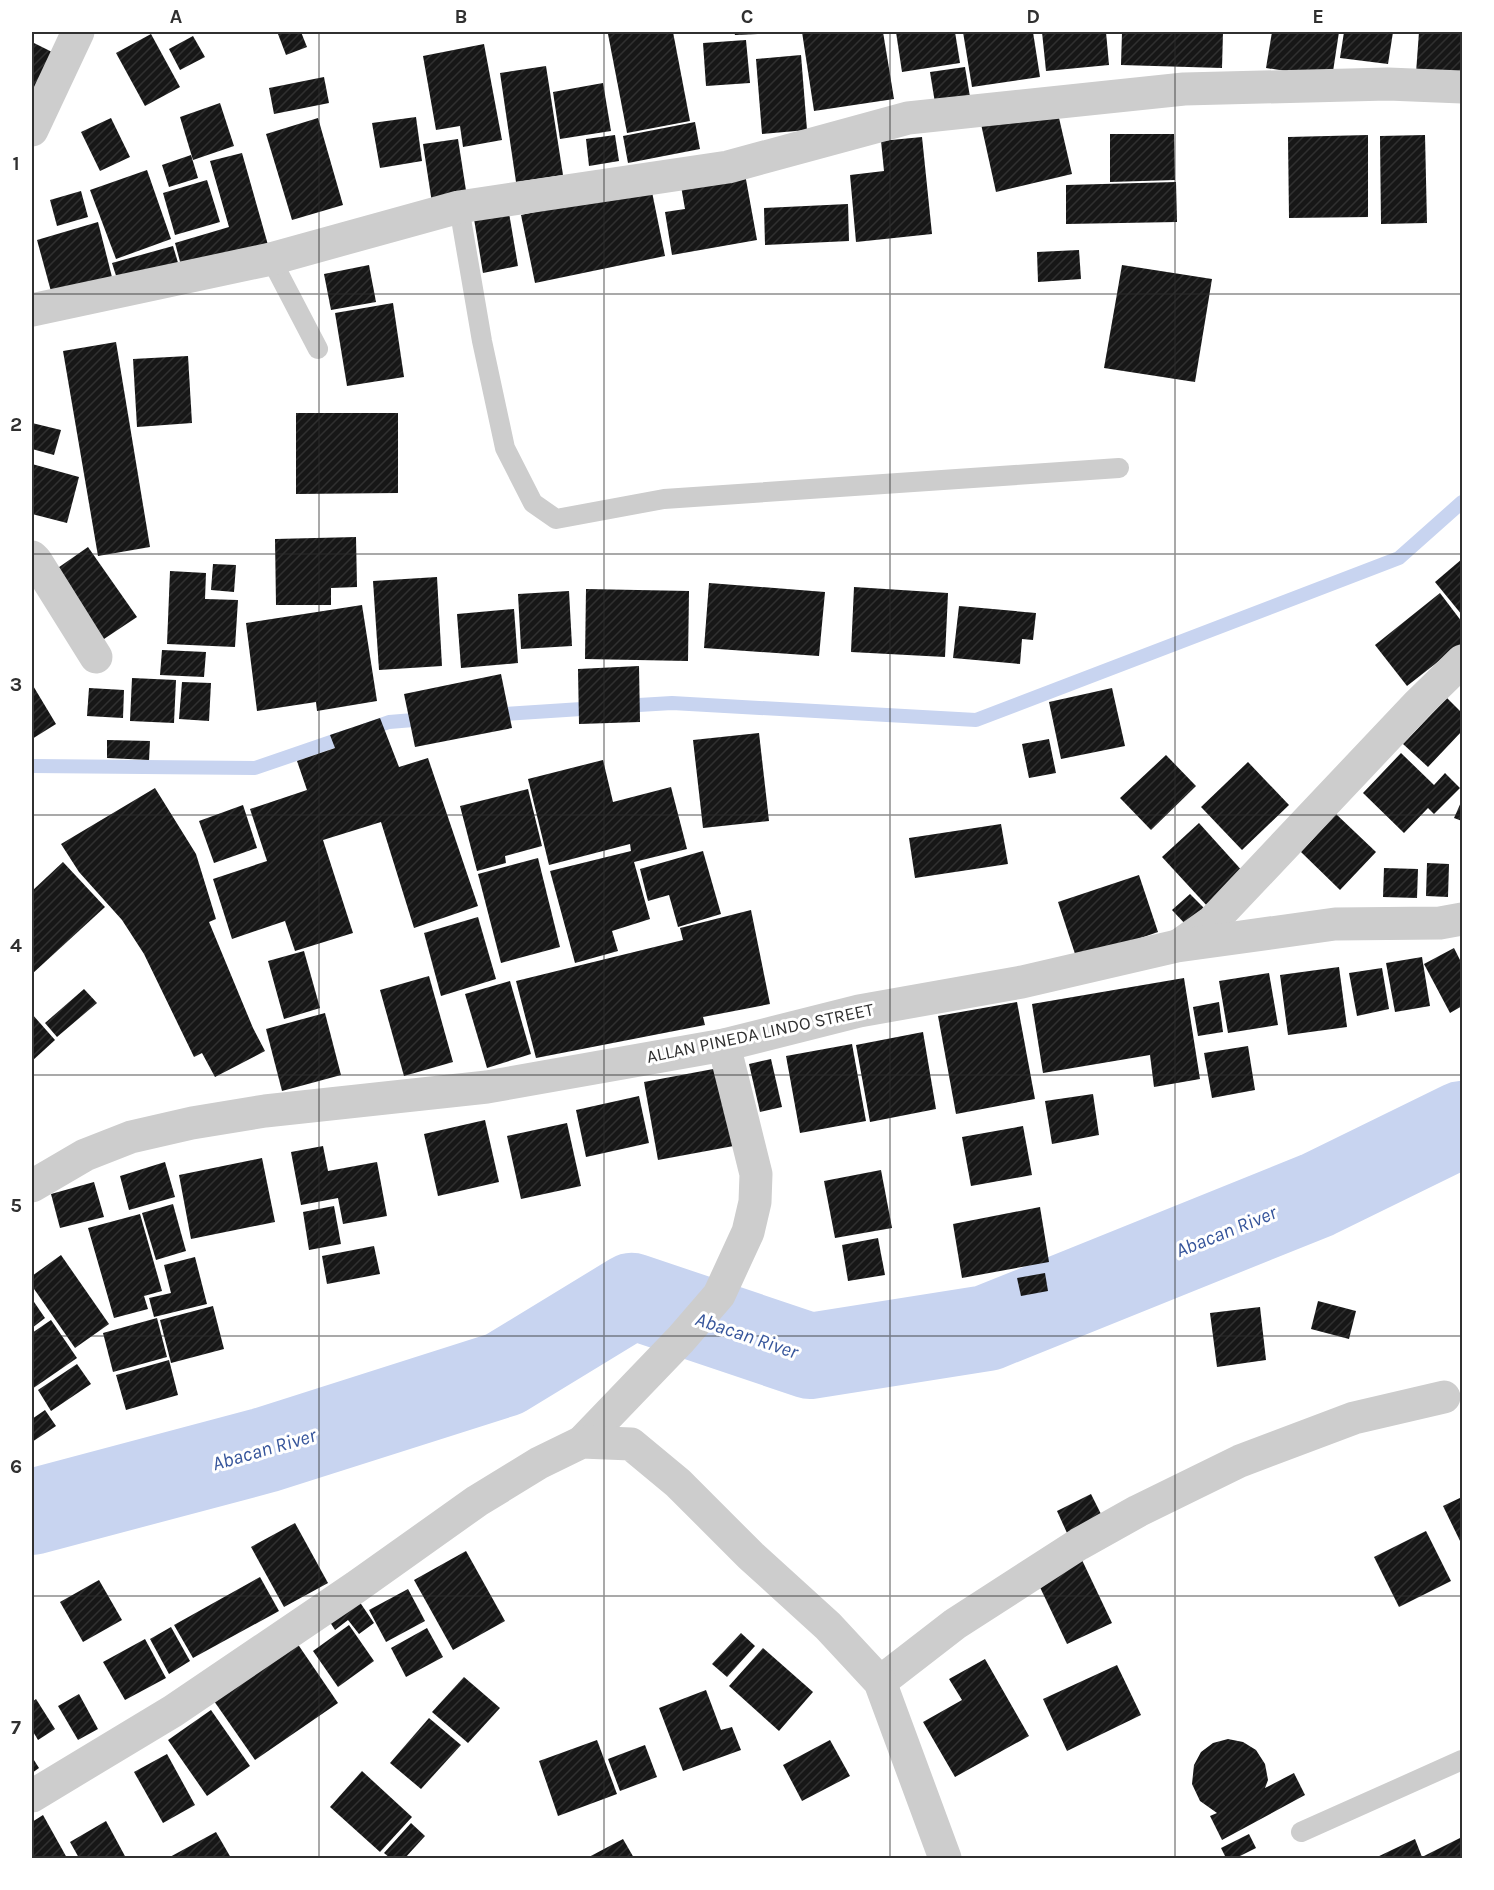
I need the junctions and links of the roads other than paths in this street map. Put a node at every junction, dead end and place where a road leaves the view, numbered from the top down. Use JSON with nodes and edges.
{"nodes":[{"id":1,"x":78,"y":32,"type":"edge"},
{"id":2,"x":1462,"y":87,"type":"edge"},
{"id":3,"x":32,"y":130,"type":"edge"},
{"id":4,"x":459,"y":207,"type":"junction"},
{"id":5,"x":271,"y":259,"type":"junction"},
{"id":6,"x":32,"y":310,"type":"edge"},
{"id":7,"x":318,"y":349,"type":"dead end"},
{"id":8,"x":1119,"y":468,"type":"dead end"},
{"id":9,"x":32,"y":557,"type":"edge"},
{"id":10,"x":96,"y":657,"type":"dead end"},
{"id":11,"x":1462,"y":661,"type":"edge"},
{"id":12,"x":1462,"y":919,"type":"edge"},
{"id":13,"x":1177,"y":946,"type":"junction"},
{"id":14,"x":724,"y":1045,"type":"junction"},
{"id":15,"x":32,"y":1186,"type":"edge"},
{"id":16,"x":1444,"y":1397,"type":"dead end"},
{"id":17,"x":582,"y":1442,"type":"junction"},
{"id":18,"x":880,"y":1682,"type":"junction"},
{"id":19,"x":1462,"y":1760,"type":"edge"},
{"id":20,"x":32,"y":1796,"type":"edge"},
{"id":21,"x":1301,"y":1832,"type":"dead end"},
{"id":22,"x":945,"y":1858,"type":"edge"}],
"edges":[{"from":1,"to":3,"type":"street"},
{"from":2,"to":4,"type":"street"},
{"from":4,"to":5,"type":"street"},
{"from":4,"to":8,"type":"lane"},
{"from":5,"to":6,"type":"street"},
{"from":5,"to":7,"type":"lane"},
{"from":9,"to":10,"type":"street"},
{"from":11,"to":13,"type":"street"},
{"from":12,"to":13,"type":"street","name":"ALLAN PINEDA LINDO STREET"},
{"from":13,"to":14,"type":"street","name":"ALLAN PINEDA LINDO STREET"},
{"from":14,"to":15,"type":"street","name":"ALLAN PINEDA LINDO STREET"},
{"from":14,"to":17,"type":"street"},
{"from":16,"to":18,"type":"street"},
{"from":17,"to":18,"type":"street"},
{"from":17,"to":20,"type":"street"},
{"from":18,"to":22,"type":"street"},
{"from":19,"to":21,"type":"lane"}]}
